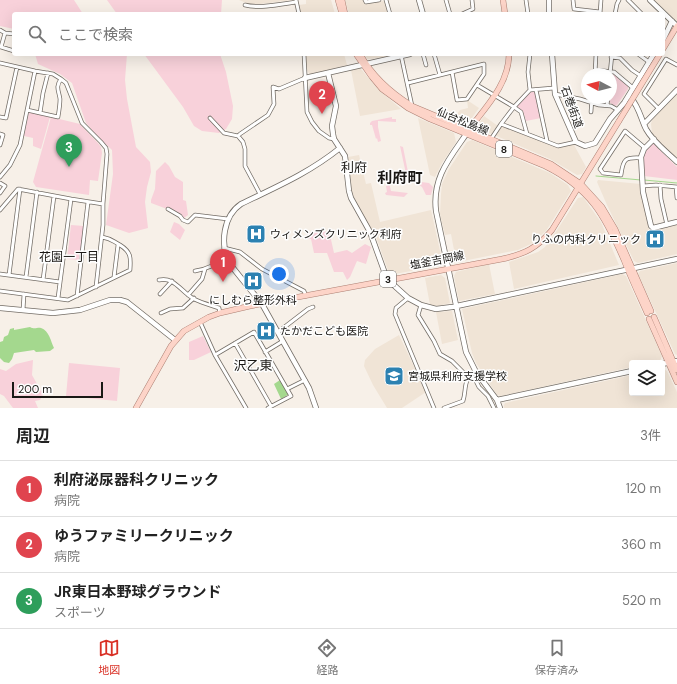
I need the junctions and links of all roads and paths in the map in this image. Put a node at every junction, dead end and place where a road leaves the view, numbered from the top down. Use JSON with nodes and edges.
{"nodes":[{"id":1,"x":338,"y":0,"type":"edge"},
{"id":2,"x":342,"y":0,"type":"edge"},
{"id":3,"x":366,"y":0,"type":"edge"},
{"id":4,"x":379,"y":0,"type":"edge"},
{"id":5,"x":386,"y":0,"type":"edge"},
{"id":6,"x":419,"y":0,"type":"edge"},
{"id":7,"x":446,"y":0,"type":"edge"},
{"id":8,"x":472,"y":0,"type":"edge"},
{"id":9,"x":503,"y":0,"type":"edge"},
{"id":10,"x":526,"y":0,"type":"edge"},
{"id":11,"x":549,"y":0,"type":"edge"},
{"id":12,"x":573,"y":0,"type":"edge"},
{"id":13,"x":601,"y":0,"type":"edge"},
{"id":14,"x":619,"y":0,"type":"edge"},
{"id":15,"x":628,"y":0,"type":"edge"},
{"id":16,"x":650,"y":0,"type":"edge"},
{"id":17,"x":296,"y":1,"type":"edge"},
{"id":18,"x":245,"y":5,"type":"dead end"},
{"id":19,"x":299,"y":12,"type":"edge"},
{"id":20,"x":341,"y":12,"type":"edge"},
{"id":21,"x":345,"y":12,"type":"edge"},
{"id":22,"x":389,"y":12,"type":"edge"},
{"id":23,"x":422,"y":12,"type":"edge"},
{"id":24,"x":449,"y":12,"type":"edge"},
{"id":25,"x":467,"y":12,"type":"edge"},
{"id":26,"x":505,"y":12,"type":"edge"},
{"id":27,"x":528,"y":12,"type":"edge"},
{"id":28,"x":550,"y":12,"type":"edge"},
{"id":29,"x":594,"y":12,"type":"edge"},
{"id":30,"x":600,"y":12,"type":"edge"},
{"id":31,"x":615,"y":12,"type":"edge"},
{"id":32,"x":640,"y":12,"type":"edge"},
{"id":33,"x":663,"y":12,"type":"edge"},
{"id":34,"x":665,"y":14,"type":"edge"},
{"id":35,"x":672,"y":21,"type":"junction"},
{"id":36,"x":677,"y":26,"type":"edge"},
{"id":37,"x":0,"y":30,"type":"edge"},
{"id":38,"x":665,"y":32,"type":"edge"},
{"id":39,"x":5,"y":33,"type":"junction"},
{"id":40,"x":12,"y":34,"type":"edge"},
{"id":41,"x":665,"y":46,"type":"edge"},
{"id":42,"x":12,"y":50,"type":"edge"},
{"id":43,"x":304,"y":56,"type":"edge"},
{"id":44,"x":358,"y":56,"type":"edge"},
{"id":45,"x":361,"y":56,"type":"edge"},
{"id":46,"x":397,"y":56,"type":"edge"},
{"id":47,"x":401,"y":56,"type":"edge"},
{"id":48,"x":424,"y":56,"type":"edge"},
{"id":49,"x":435,"y":56,"type":"edge"},
{"id":50,"x":509,"y":56,"type":"edge"},
{"id":51,"x":530,"y":56,"type":"edge"},
{"id":52,"x":552,"y":56,"type":"edge"},
{"id":53,"x":596,"y":56,"type":"edge"},
{"id":54,"x":611,"y":56,"type":"edge"},
{"id":55,"x":641,"y":56,"type":"edge"},
{"id":56,"x":653,"y":56,"type":"edge"},
{"id":57,"x":659,"y":56,"type":"edge"},
{"id":58,"x":649,"y":62,"type":"junction"},
{"id":59,"x":0,"y":63,"type":"edge"},
{"id":60,"x":364,"y":64,"type":"junction"},
{"id":61,"x":426,"y":65,"type":"dead end"},
{"id":62,"x":677,"y":65,"type":"edge"},
{"id":63,"x":17,"y":67,"type":"junction"},
{"id":64,"x":595,"y":68,"type":"edge"},
{"id":65,"x":610,"y":68,"type":"edge"},
{"id":66,"x":35,"y":71,"type":"junction"},
{"id":67,"x":328,"y":72,"type":"junction"},
{"id":68,"x":452,"y":72,"type":"junction"},
{"id":69,"x":48,"y":73,"type":"junction"},
{"id":70,"x":440,"y":75,"type":"junction"},
{"id":71,"x":617,"y":75,"type":"edge"},
{"id":72,"x":641,"y":76,"type":"junction"},
{"id":73,"x":305,"y":78,"type":"junction"},
{"id":74,"x":62,"y":80,"type":"junction"},
{"id":75,"x":408,"y":83,"type":"junction"},
{"id":76,"x":477,"y":85,"type":"junction"},
{"id":77,"x":554,"y":88,"type":"junction"},
{"id":78,"x":633,"y":88,"type":"junction"},
{"id":79,"x":530,"y":90,"type":"junction"},
{"id":80,"x":536,"y":90,"type":"junction"},
{"id":81,"x":677,"y":90,"type":"edge"},
{"id":82,"x":555,"y":94,"type":"junction"},
{"id":83,"x":629,"y":95,"type":"junction"},
{"id":84,"x":494,"y":96,"type":"junction"},
{"id":85,"x":581,"y":100,"type":"edge"},
{"id":86,"x":592,"y":104,"type":"edge"},
{"id":87,"x":602,"y":104,"type":"edge"},
{"id":88,"x":607,"y":105,"type":"joint"},
{"id":89,"x":412,"y":106,"type":"junction"},
{"id":90,"x":514,"y":107,"type":"junction"},
{"id":91,"x":658,"y":109,"type":"junction"},
{"id":92,"x":27,"y":110,"type":"junction"},
{"id":93,"x":618,"y":110,"type":"junction"},
{"id":94,"x":591,"y":112,"type":"dead end"},
{"id":95,"x":40,"y":113,"type":"junction"},
{"id":96,"x":0,"y":117,"type":"edge"},
{"id":97,"x":210,"y":118,"type":"dead end"},
{"id":98,"x":501,"y":124,"type":"junction"},
{"id":99,"x":644,"y":124,"type":"junction"},
{"id":100,"x":468,"y":132,"type":"junction"},
{"id":101,"x":0,"y":134,"type":"edge"},
{"id":102,"x":527,"y":134,"type":"junction"},
{"id":103,"x":238,"y":136,"type":"junction"},
{"id":104,"x":334,"y":139,"type":"junction"},
{"id":105,"x":491,"y":139,"type":"junction"},
{"id":106,"x":654,"y":139,"type":"junction"},
{"id":107,"x":547,"y":142,"type":"junction"},
{"id":108,"x":576,"y":142,"type":"junction"},
{"id":109,"x":0,"y":145,"type":"edge"},
{"id":110,"x":340,"y":148,"type":"junction"},
{"id":111,"x":645,"y":148,"type":"junction"},
{"id":112,"x":641,"y":158,"type":"junction"},
{"id":113,"x":677,"y":162,"type":"edge"},
{"id":114,"x":0,"y":177,"type":"edge"},
{"id":115,"x":643,"y":182,"type":"junction"},
{"id":116,"x":0,"y":183,"type":"edge"},
{"id":117,"x":660,"y":185,"type":"junction"},
{"id":118,"x":580,"y":186,"type":"junction"},
{"id":119,"x":676,"y":187,"type":"edge"},
{"id":120,"x":20,"y":189,"type":"junction"},
{"id":121,"x":37,"y":192,"type":"junction"},
{"id":122,"x":0,"y":193,"type":"edge"},
{"id":123,"x":260,"y":194,"type":"junction"},
{"id":124,"x":54,"y":196,"type":"junction"},
{"id":125,"x":677,"y":198,"type":"edge"},
{"id":126,"x":71,"y":199,"type":"junction"},
{"id":127,"x":88,"y":202,"type":"junction"},
{"id":128,"x":103,"y":204,"type":"junction"},
{"id":129,"x":168,"y":209,"type":"dead end"},
{"id":130,"x":0,"y":210,"type":"edge"},
{"id":131,"x":228,"y":219,"type":"junction"},
{"id":132,"x":677,"y":222,"type":"edge"},
{"id":133,"x":667,"y":225,"type":"junction"},
{"id":134,"x":102,"y":237,"type":"junction"},
{"id":135,"x":118,"y":245,"type":"junction"},
{"id":136,"x":224,"y":248,"type":"junction"},
{"id":137,"x":226,"y":256,"type":"junction"},
{"id":138,"x":677,"y":259,"type":"edge"},
{"id":139,"x":448,"y":268,"type":"junction"},
{"id":140,"x":630,"y":268,"type":"junction"},
{"id":141,"x":205,"y":269,"type":"junction"},
{"id":142,"x":195,"y":271,"type":"dead end"},
{"id":143,"x":0,"y":274,"type":"edge"},
{"id":144,"x":9,"y":275,"type":"junction"},
{"id":145,"x":26,"y":277,"type":"junction"},
{"id":146,"x":114,"y":277,"type":"junction"},
{"id":147,"x":387,"y":279,"type":"junction"},
{"id":148,"x":43,"y":280,"type":"junction"},
{"id":149,"x":159,"y":280,"type":"dead end"},
{"id":150,"x":60,"y":282,"type":"junction"},
{"id":151,"x":172,"y":282,"type":"junction"},
{"id":152,"x":96,"y":288,"type":"junction"},
{"id":153,"x":0,"y":291,"type":"edge"},
{"id":154,"x":24,"y":294,"type":"junction"},
{"id":155,"x":160,"y":294,"type":"dead end"},
{"id":156,"x":188,"y":295,"type":"junction"},
{"id":157,"x":77,"y":296,"type":"junction"},
{"id":158,"x":306,"y":296,"type":"junction"},
{"id":159,"x":58,"y":298,"type":"junction"},
{"id":160,"x":194,"y":298,"type":"junction"},
{"id":161,"x":408,"y":298,"type":"junction"},
{"id":162,"x":262,"y":304,"type":"junction"},
{"id":163,"x":421,"y":305,"type":"junction"},
{"id":164,"x":456,"y":306,"type":"junction"},
{"id":165,"x":313,"y":307,"type":"dead end"},
{"id":166,"x":0,"y":308,"type":"edge"},
{"id":167,"x":23,"y":311,"type":"junction"},
{"id":168,"x":649,"y":312,"type":"dead end"},
{"id":169,"x":161,"y":313,"type":"dead end"},
{"id":170,"x":220,"y":313,"type":"junction"},
{"id":171,"x":652,"y":318,"type":"dead end"},
{"id":172,"x":200,"y":322,"type":"junction"},
{"id":173,"x":278,"y":332,"type":"junction"},
{"id":174,"x":175,"y":340,"type":"junction"},
{"id":175,"x":283,"y":341,"type":"junction"},
{"id":176,"x":235,"y":343,"type":"junction"},
{"id":177,"x":265,"y":352,"type":"junction"},
{"id":178,"x":215,"y":355,"type":"junction"},
{"id":179,"x":673,"y":362,"type":"edge"},
{"id":180,"x":677,"y":370,"type":"edge"},
{"id":181,"x":476,"y":372,"type":"junction"},
{"id":182,"x":629,"y":372,"type":"edge"},
{"id":183,"x":470,"y":375,"type":"junction"},
{"id":184,"x":305,"y":380,"type":"junction"},
{"id":185,"x":677,"y":382,"type":"edge"},
{"id":186,"x":287,"y":389,"type":"junction"},
{"id":187,"x":497,"y":400,"type":"junction"},
{"id":188,"x":269,"y":407,"type":"edge"},
{"id":189,"x":136,"y":408,"type":"edge"},
{"id":190,"x":246,"y":408,"type":"edge"},
{"id":191,"x":316,"y":408,"type":"edge"},
{"id":192,"x":434,"y":408,"type":"edge"},
{"id":193,"x":444,"y":408,"type":"edge"},
{"id":194,"x":494,"y":408,"type":"edge"},
{"id":195,"x":500,"y":408,"type":"edge"}],
"edges":[{"from":1,"to":20,"type":"main road"},
{"from":2,"to":21,"type":"main road"},
{"from":3,"to":4,"type":"street"},
{"from":5,"to":22,"type":"street"},
{"from":6,"to":23,"type":"street"},
{"from":7,"to":24,"type":"street"},
{"from":8,"to":25,"type":"street"},
{"from":9,"to":26,"type":"main road"},
{"from":10,"to":27,"type":"street"},
{"from":11,"to":28,"type":"street"},
{"from":12,"to":29,"type":"street"},
{"from":13,"to":30,"type":"street"},
{"from":14,"to":31,"type":"street"},
{"from":15,"to":32,"type":"street"},
{"from":16,"to":33,"type":"street"},
{"from":17,"to":18,"type":"street"},
{"from":17,"to":19,"type":"street"},
{"from":34,"to":35,"type":"street"},
{"from":35,"to":36,"type":"street"},
{"from":35,"to":38,"type":"street"},
{"from":36,"to":41,"type":"main road"},
{"from":37,"to":39,"type":"street"},
{"from":39,"to":40,"type":"street"},
{"from":39,"to":42,"type":"street"},
{"from":43,"to":73,"type":"street"},
{"from":44,"to":60,"type":"main road","name":"仙台松島線","number":"8"},
{"from":45,"to":60,"type":"main road","name":"仙台松島線","number":"8"},
{"from":46,"to":60,"type":"street"},
{"from":47,"to":75,"type":"street"},
{"from":48,"to":61,"type":"street"},
{"from":49,"to":70,"type":"street"},
{"from":50,"to":84,"type":"main road"},
{"from":51,"to":79,"type":"street"},
{"from":52,"to":77,"type":"street","name":"石巻街道"},
{"from":53,"to":64,"type":"street"},
{"from":54,"to":65,"type":"street"},
{"from":54,"to":72,"type":"street"},
{"from":55,"to":58,"type":"street"},
{"from":56,"to":58,"type":"street"},
{"from":57,"to":118,"type":"main road","name":"塩釜吉岡線","number":"3","bridge":true},
{"from":58,"to":72,"type":"street"},
{"from":59,"to":63,"type":"street"},
{"from":60,"to":67,"type":"street"},
{"from":60,"to":89,"type":"main road","name":"仙台松島線","number":"8"},
{"from":60,"to":100,"type":"main road","name":"仙台松島線","number":"8"},
{"from":62,"to":91,"type":"street"},
{"from":63,"to":66,"type":"street"},
{"from":63,"to":96,"type":"street"},
{"from":66,"to":69,"type":"street"},
{"from":66,"to":92,"type":"street"},
{"from":67,"to":73,"type":"street"},
{"from":67,"to":104,"type":"street"},
{"from":68,"to":70,"type":"street"},
{"from":68,"to":76,"type":"street"},
{"from":68,"to":76,"type":"street"},
{"from":69,"to":74,"type":"street"},
{"from":69,"to":95,"type":"street"},
{"from":70,"to":75,"type":"street"},
{"from":71,"to":78,"type":"street"},
{"from":72,"to":78,"type":"street"},
{"from":73,"to":103,"type":"street"},
{"from":73,"to":104,"type":"street"},
{"from":74,"to":95,"type":"street"},
{"from":74,"to":128,"type":"street"},
{"from":75,"to":89,"type":"street"},
{"from":76,"to":84,"type":"street"},
{"from":77,"to":80,"type":"street"},
{"from":77,"to":82,"type":"street","name":"石巻街道"},
{"from":78,"to":83,"type":"street"},
{"from":79,"to":80,"type":"street"},
{"from":79,"to":90,"type":"street"},
{"from":80,"to":107,"type":"street"},
{"from":81,"to":91,"type":"street"},
{"from":82,"to":85,"type":"street"},
{"from":82,"to":108,"type":"street","name":"石巻街道"},
{"from":83,"to":93,"type":"street"},
{"from":83,"to":99,"type":"street"},
{"from":84,"to":90,"type":"street"},
{"from":84,"to":100,"type":"main road"},
{"from":86,"to":94,"type":"street"},
{"from":87,"to":88,"type":"street"},
{"from":88,"to":93,"type":"street"},
{"from":89,"to":100,"type":"main road","name":"仙台松島線","number":"8"},
{"from":90,"to":98,"type":"street"},
{"from":90,"to":102,"type":"street"},
{"from":91,"to":99,"type":"street"},
{"from":92,"to":95,"type":"street"},
{"from":92,"to":114,"type":"street"},
{"from":93,"to":108,"type":"street"},
{"from":97,"to":103,"type":"street"},
{"from":98,"to":102,"type":"street"},
{"from":98,"to":105,"type":"street"},
{"from":99,"to":106,"type":"street"},
{"from":100,"to":105,"type":"main road","name":"仙台松島線","number":"8"},
{"from":100,"to":118,"type":"main road","name":"仙台松島線","number":"8"},
{"from":100,"to":139,"type":"street"},
{"from":101,"to":109,"type":"street"},
{"from":102,"to":107,"type":"street"},
{"from":103,"to":123,"type":"street"},
{"from":104,"to":110,"type":"street"},
{"from":105,"to":118,"type":"main road","name":"仙台松島線","number":"8"},
{"from":106,"to":111,"type":"street"},
{"from":106,"to":113,"type":"street"},
{"from":107,"to":108,"type":"street"},
{"from":110,"to":123,"type":"street"},
{"from":110,"to":147,"type":"street"},
{"from":111,"to":112,"type":"street"},
{"from":111,"to":112,"type":"street"},
{"from":112,"to":115,"type":"street"},
{"from":115,"to":117,"type":"street"},
{"from":115,"to":133,"type":"street"},
{"from":116,"to":122,"type":"street"},
{"from":117,"to":119,"type":"street"},
{"from":117,"to":133,"type":"street"},
{"from":118,"to":139,"type":"main road","name":"塩釜吉岡線","number":"3"},
{"from":118,"to":140,"type":"main road","name":"仙台松島線","number":"8"},
{"from":119,"to":125,"type":"street"},
{"from":120,"to":121,"type":"street"},
{"from":120,"to":130,"type":"street"},
{"from":120,"to":144,"type":"street"},
{"from":121,"to":124,"type":"street"},
{"from":121,"to":145,"type":"street"},
{"from":123,"to":131,"type":"street"},
{"from":124,"to":126,"type":"street"},
{"from":124,"to":148,"type":"street"},
{"from":126,"to":127,"type":"street"},
{"from":126,"to":150,"type":"street"},
{"from":127,"to":128,"type":"street"},
{"from":127,"to":157,"type":"street"},
{"from":128,"to":134,"type":"street"},
{"from":129,"to":131,"type":"street"},
{"from":131,"to":136,"type":"street"},
{"from":132,"to":133,"type":"street"},
{"from":134,"to":135,"type":"street"},
{"from":134,"to":152,"type":"street"},
{"from":135,"to":146,"type":"street"},
{"from":135,"to":146,"type":"street"},
{"from":136,"to":137,"type":"street"},
{"from":136,"to":158,"type":"street"},
{"from":137,"to":141,"type":"street"},
{"from":137,"to":162,"type":"street"},
{"from":138,"to":140,"type":"street"},
{"from":139,"to":147,"type":"main road","name":"塩釜吉岡線","number":"3"},
{"from":139,"to":164,"type":"street"},
{"from":140,"to":164,"type":"street"},
{"from":140,"to":168,"type":"main road","number":"8"},
{"from":141,"to":142,"type":"street"},
{"from":141,"to":156,"type":"street"},
{"from":143,"to":144,"type":"street"},
{"from":144,"to":145,"type":"street"},
{"from":145,"to":148,"type":"street"},
{"from":146,"to":152,"type":"street"},
{"from":147,"to":158,"type":"main road","name":"塩釜吉岡線","number":"3"},
{"from":147,"to":161,"type":"street"},
{"from":148,"to":150,"type":"street"},
{"from":149,"to":151,"type":"street"},
{"from":150,"to":159,"type":"street"},
{"from":151,"to":155,"type":"street"},
{"from":151,"to":156,"type":"street"},
{"from":152,"to":157,"type":"street"},
{"from":153,"to":154,"type":"street"},
{"from":154,"to":159,"type":"street"},
{"from":154,"to":167,"type":"street"},
{"from":156,"to":160,"type":"street"},
{"from":157,"to":159,"type":"street"},
{"from":158,"to":162,"type":"main road","name":"塩釜吉岡線","number":"3"},
{"from":160,"to":169,"type":"street"},
{"from":160,"to":170,"type":"street"},
{"from":161,"to":163,"type":"street"},
{"from":161,"to":192,"type":"street"},
{"from":162,"to":170,"type":"main road","name":"塩釜吉岡線","number":"3"},
{"from":162,"to":173,"type":"street"},
{"from":163,"to":164,"type":"street"},
{"from":163,"to":183,"type":"street"},
{"from":164,"to":181,"type":"street"},
{"from":165,"to":173,"type":"street"},
{"from":166,"to":167,"type":"street"},
{"from":167,"to":174,"type":"street"},
{"from":170,"to":172,"type":"main road","name":"塩釜吉岡線","number":"3"},
{"from":171,"to":179,"type":"main road"},
{"from":172,"to":174,"type":"main road","name":"塩釜吉岡線","number":"3"},
{"from":172,"to":178,"type":"street"},
{"from":173,"to":175,"type":"street"},
{"from":174,"to":189,"type":"main road","name":"塩釜吉岡線","number":"3"},
{"from":175,"to":177,"type":"street"},
{"from":175,"to":184,"type":"street"},
{"from":176,"to":177,"type":"street"},
{"from":176,"to":178,"type":"street"},
{"from":176,"to":188,"type":"street"},
{"from":177,"to":186,"type":"street"},
{"from":178,"to":190,"type":"street"},
{"from":179,"to":180,"type":"main road"},
{"from":179,"to":185,"type":"main road"},
{"from":181,"to":183,"type":"street"},
{"from":181,"to":187,"type":"street"},
{"from":182,"to":187,"type":"street"},
{"from":183,"to":193,"type":"street"},
{"from":183,"to":194,"type":"street"},
{"from":184,"to":186,"type":"street"},
{"from":184,"to":191,"type":"street"},
{"from":186,"to":188,"type":"street"},
{"from":187,"to":195,"type":"street"}]}
